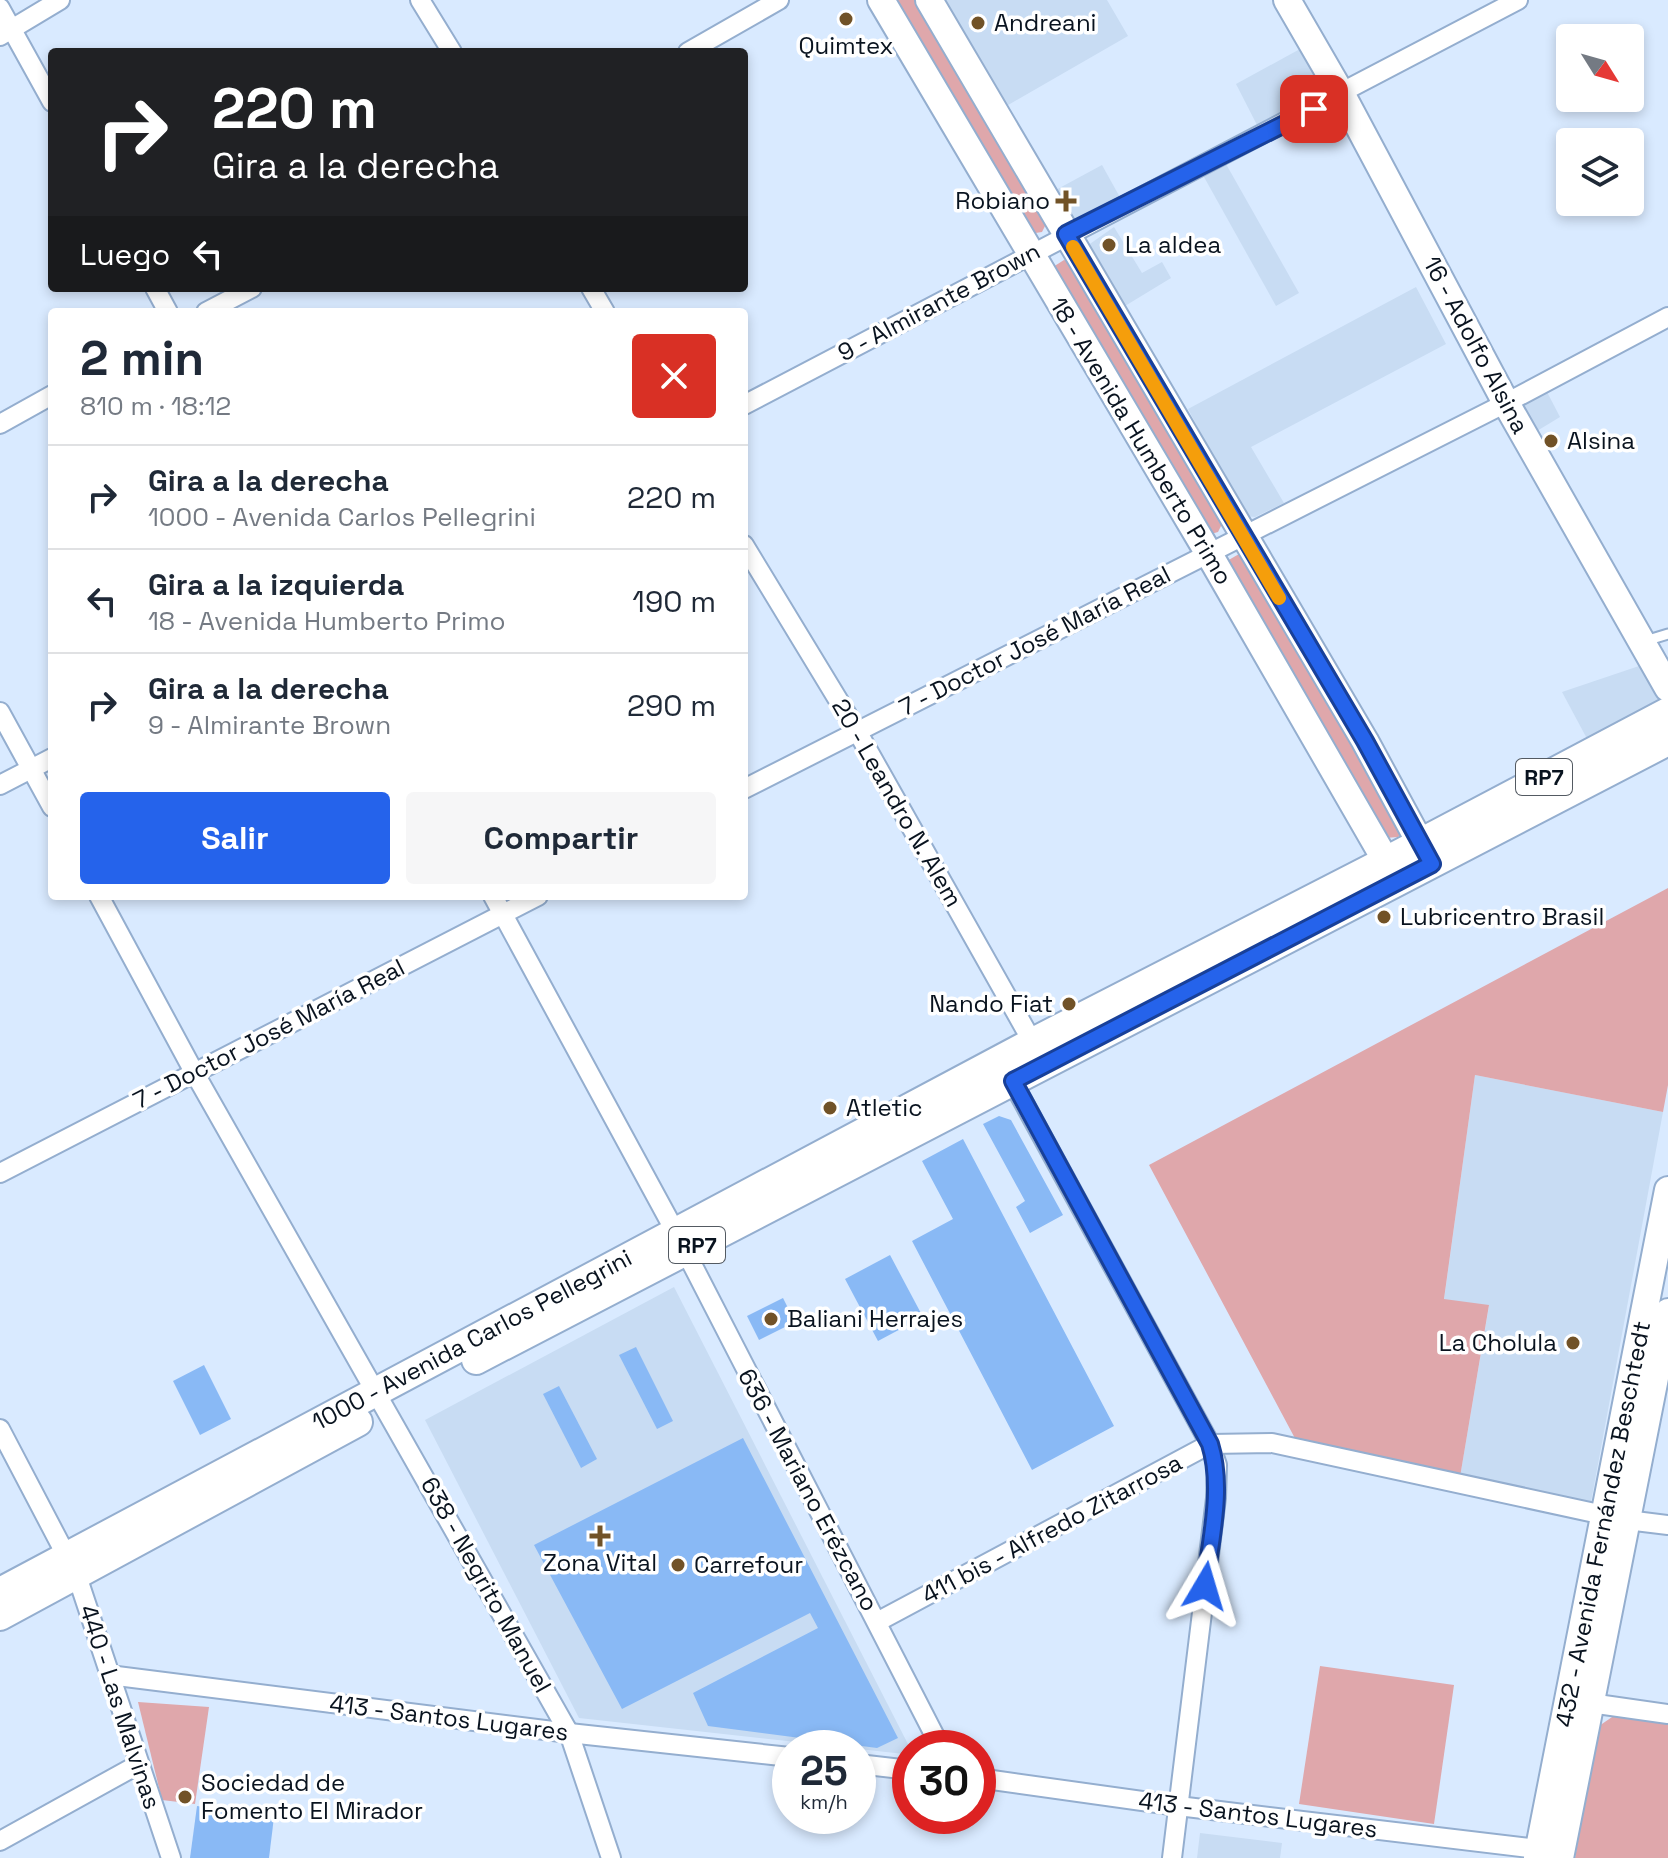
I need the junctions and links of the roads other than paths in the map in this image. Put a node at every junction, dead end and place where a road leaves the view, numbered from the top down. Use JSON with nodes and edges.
{"nodes":[{"id":1,"x":60,"y":0,"type":"edge"},
{"id":2,"x":420,"y":0,"type":"edge"},
{"id":3,"x":779,"y":0,"type":"edge"},
{"id":4,"x":881,"y":0,"type":"edge"},
{"id":5,"x":929,"y":0,"type":"edge"},
{"id":6,"x":1287,"y":0,"type":"edge"},
{"id":7,"x":1518,"y":0,"type":"edge"},
{"id":8,"x":0,"y":8,"type":"edge"},
{"id":9,"x":6,"y":32,"type":"edge"},
{"id":10,"x":450,"y":48,"type":"edge"},
{"id":11,"x":695,"y":48,"type":"edge"},
{"id":12,"x":1342,"y":95,"type":"junction"},
{"id":13,"x":48,"y":96,"type":"edge"},
{"id":14,"x":1066,"y":234,"type":"junction"},
{"id":15,"x":1030,"y":254,"type":"junction"},
{"id":16,"x":244,"y":292,"type":"edge"},
{"id":17,"x":214,"y":308,"type":"edge"},
{"id":18,"x":1668,"y":317,"type":"edge"},
{"id":19,"x":48,"y":397,"type":"edge"},
{"id":20,"x":748,"y":403,"type":"edge"},
{"id":21,"x":1506,"y":403,"type":"junction"},
{"id":22,"x":0,"y":424,"type":"edge"},
{"id":23,"x":1242,"y":536,"type":"junction"},
{"id":24,"x":748,"y":552,"type":"edge"},
{"id":25,"x":1209,"y":554,"type":"junction"},
{"id":26,"x":1668,"y":634,"type":"edge"},
{"id":27,"x":1641,"y":642,"type":"junction"},
{"id":28,"x":1668,"y":688,"type":"edge"},
{"id":29,"x":0,"y":712,"type":"edge"},
{"id":30,"x":1668,"y":712,"type":"edge"},
{"id":31,"x":857,"y":731,"type":"junction"},
{"id":32,"x":1668,"y":741,"type":"edge"},
{"id":33,"x":48,"y":760,"type":"edge"},
{"id":34,"x":31,"y":768,"type":"junction"},
{"id":35,"x":0,"y":785,"type":"edge"},
{"id":36,"x":748,"y":787,"type":"edge"},
{"id":37,"x":48,"y":800,"type":"edge"},
{"id":38,"x":1426,"y":853,"type":"junction"},
{"id":39,"x":1392,"y":872,"type":"junction"},
{"id":40,"x":101,"y":900,"type":"edge"},
{"id":41,"x":495,"y":900,"type":"edge"},
{"id":42,"x":530,"y":900,"type":"edge"},
{"id":43,"x":503,"y":914,"type":"junction"},
{"id":44,"x":1039,"y":1052,"type":"junction"},
{"id":45,"x":194,"y":1072,"type":"junction"},
{"id":46,"x":1007,"y":1072,"type":"junction"},
{"id":47,"x":0,"y":1173,"type":"edge"},
{"id":48,"x":1668,"y":1190,"type":"edge"},
{"id":49,"x":680,"y":1242,"type":"junction"},
{"id":50,"x":1668,"y":1312,"type":"edge"},
{"id":51,"x":381,"y":1398,"type":"junction"},
{"id":52,"x":0,"y":1429,"type":"edge"},
{"id":53,"x":1210,"y":1444,"type":"junction"},
{"id":54,"x":1616,"y":1518,"type":"junction"},
{"id":55,"x":1668,"y":1525,"type":"edge"},
{"id":56,"x":72,"y":1566,"type":"junction"},
{"id":57,"x":0,"y":1592,"type":"edge"},
{"id":58,"x":0,"y":1616,"type":"edge"},
{"id":59,"x":877,"y":1622,"type":"junction"},
{"id":60,"x":109,"y":1675,"type":"junction"},
{"id":61,"x":1590,"y":1703,"type":"junction"},
{"id":62,"x":1668,"y":1714,"type":"edge"},
{"id":63,"x":932,"y":1730,"type":"edge"},
{"id":64,"x":569,"y":1733,"type":"junction"},
{"id":65,"x":772,"y":1755,"type":"edge"},
{"id":66,"x":139,"y":1764,"type":"junction"},
{"id":67,"x":996,"y":1781,"type":"edge"},
{"id":68,"x":1178,"y":1806,"type":"junction"},
{"id":69,"x":0,"y":1841,"type":"edge"},
{"id":70,"x":1545,"y":1855,"type":"edge"},
{"id":71,"x":171,"y":1858,"type":"edge"},
{"id":72,"x":611,"y":1858,"type":"edge"},
{"id":73,"x":1172,"y":1858,"type":"edge"}],
"edges":[{"from":1,"to":9,"type":"street"},
{"from":2,"to":10,"type":"street"},
{"from":3,"to":11,"type":"street"},
{"from":4,"to":15,"type":"main road","name":"18 - Avenida Humberto Primo"},
{"from":5,"to":14,"type":"main road","name":"18 - Avenida Humberto Primo"},
{"from":6,"to":12,"type":"main road","name":"16 - Adolfo Alsina"},
{"from":7,"to":12,"type":"street","name":"9 - Almirante Brown"},
{"from":8,"to":9,"type":"street"},
{"from":9,"to":13,"type":"street"},
{"from":12,"to":14,"type":"street","name":"9 - Almirante Brown"},
{"from":12,"to":21,"type":"main road","name":"16 - Adolfo Alsina"},
{"from":14,"to":15,"type":"street","name":"9 - Almirante Brown"},
{"from":14,"to":23,"type":"main road","name":"18 - Avenida Humberto Primo"},
{"from":15,"to":20,"type":"street","name":"9 - Almirante Brown"},
{"from":15,"to":25,"type":"main road","name":"18 - Avenida Humberto Primo"},
{"from":16,"to":17,"type":"street"},
{"from":18,"to":21,"type":"street","name":"7 - Doctor José María Real"},
{"from":19,"to":22,"type":"street"},
{"from":21,"to":23,"type":"street","name":"7 - Doctor José María Real"},
{"from":21,"to":27,"type":"main road","name":"16 - Adolfo Alsina"},
{"from":23,"to":25,"type":"street","name":"7 - Doctor José María Real"},
{"from":23,"to":38,"type":"main road","name":"18 - Avenida Humberto Primo"},
{"from":24,"to":31,"type":"street","name":"20 - Leandro N. Alem"},
{"from":25,"to":31,"type":"street","name":"7 - Doctor José María Real"},
{"from":25,"to":39,"type":"main road","name":"18 - Avenida Humberto Primo"},
{"from":26,"to":27,"type":"lane"},
{"from":27,"to":28,"type":"main road","name":"16 - Adolfo Alsina"},
{"from":29,"to":34,"type":"street"},
{"from":30,"to":38,"type":"main road","name":"1000 - Avenida Carlos Pellegrini","number":"RP7"},
{"from":31,"to":36,"type":"street","name":"7 - Doctor José María Real"},
{"from":31,"to":44,"type":"street","name":"20 - Leandro N. Alem"},
{"from":32,"to":38,"type":"main road","name":"1000 - Avenida Carlos Pellegrini","number":"RP7"},
{"from":33,"to":34,"type":"street"},
{"from":34,"to":35,"type":"street"},
{"from":34,"to":37,"type":"street"},
{"from":38,"to":39,"type":"main road","name":"1000 - Avenida Carlos Pellegrini","number":"RP7"},
{"from":39,"to":44,"type":"main road","name":"1000 - Avenida Carlos Pellegrini","number":"RP7"},
{"from":40,"to":45,"type":"street","name":"638 - Negrito Manuel"},
{"from":41,"to":43,"type":"street","name":"636 - Mariano Erézcano"},
{"from":42,"to":43,"type":"street","name":"7 - Doctor José María Real"},
{"from":43,"to":45,"type":"street","name":"7 - Doctor José María Real"},
{"from":43,"to":49,"type":"street","name":"636 - Mariano Erézcano"},
{"from":44,"to":46,"type":"main road","name":"1000 - Avenida Carlos Pellegrini","number":"RP7"},
{"from":45,"to":47,"type":"street","name":"7 - Doctor José María Real"},
{"from":45,"to":51,"type":"street","name":"638 - Negrito Manuel"},
{"from":46,"to":49,"type":"main road","name":"1000 - Avenida Carlos Pellegrini","number":"RP7"},
{"from":46,"to":53,"type":"street"},
{"from":48,"to":54,"type":"main road","name":"432 - Avenida Fernández Beschtedt"},
{"from":49,"to":51,"type":"main road","name":"1000 - Avenida Carlos Pellegrini","number":"RP7"},
{"from":49,"to":59,"type":"street","name":"636 - Mariano Erézcano"},
{"from":50,"to":54,"type":"main road","name":"432 - Avenida Fernández Beschtedt"},
{"from":51,"to":56,"type":"main road","name":"1000 - Avenida Carlos Pellegrini","number":"RP7"},
{"from":51,"to":64,"type":"street","name":"638 - Negrito Manuel"},
{"from":52,"to":56,"type":"street","name":"440 - Las Malvinas"},
{"from":53,"to":54,"type":"street","name":"411 bis - Alfredo Zitarrosa"},
{"from":53,"to":59,"type":"street","name":"411 bis - Alfredo Zitarrosa"},
{"from":53,"to":68,"type":"street"},
{"from":54,"to":55,"type":"street","name":"411 bis - Alfredo Zitarrosa"},
{"from":54,"to":61,"type":"main road","name":"432 - Avenida Fernández Beschtedt"},
{"from":54,"to":70,"type":"main road","name":"432 - Avenida Fernández Beschtedt"},
{"from":56,"to":57,"type":"main road","name":"1000 - Avenida Carlos Pellegrini","number":"RP7"},
{"from":56,"to":58,"type":"main road","name":"1000 - Avenida Carlos Pellegrini","number":"RP7"},
{"from":56,"to":60,"type":"street","name":"440 - Las Malvinas"},
{"from":59,"to":63,"type":"street","name":"636 - Mariano Erézcano"},
{"from":60,"to":64,"type":"street","name":"413 - Santos Lugares"},
{"from":60,"to":66,"type":"street","name":"440 - Las Malvinas"},
{"from":61,"to":62,"type":"street"},
{"from":61,"to":70,"type":"main road","name":"432 - Avenida Fernández Beschtedt"},
{"from":64,"to":65,"type":"street","name":"413 - Santos Lugares"},
{"from":64,"to":72,"type":"street","name":"638 - Negrito Manuel"},
{"from":66,"to":69,"type":"street"},
{"from":66,"to":71,"type":"street","name":"440 - Las Malvinas"},
{"from":67,"to":68,"type":"street","name":"413 - Santos Lugares"},
{"from":68,"to":70,"type":"street","name":"413 - Santos Lugares"},
{"from":68,"to":73,"type":"street"}]}
